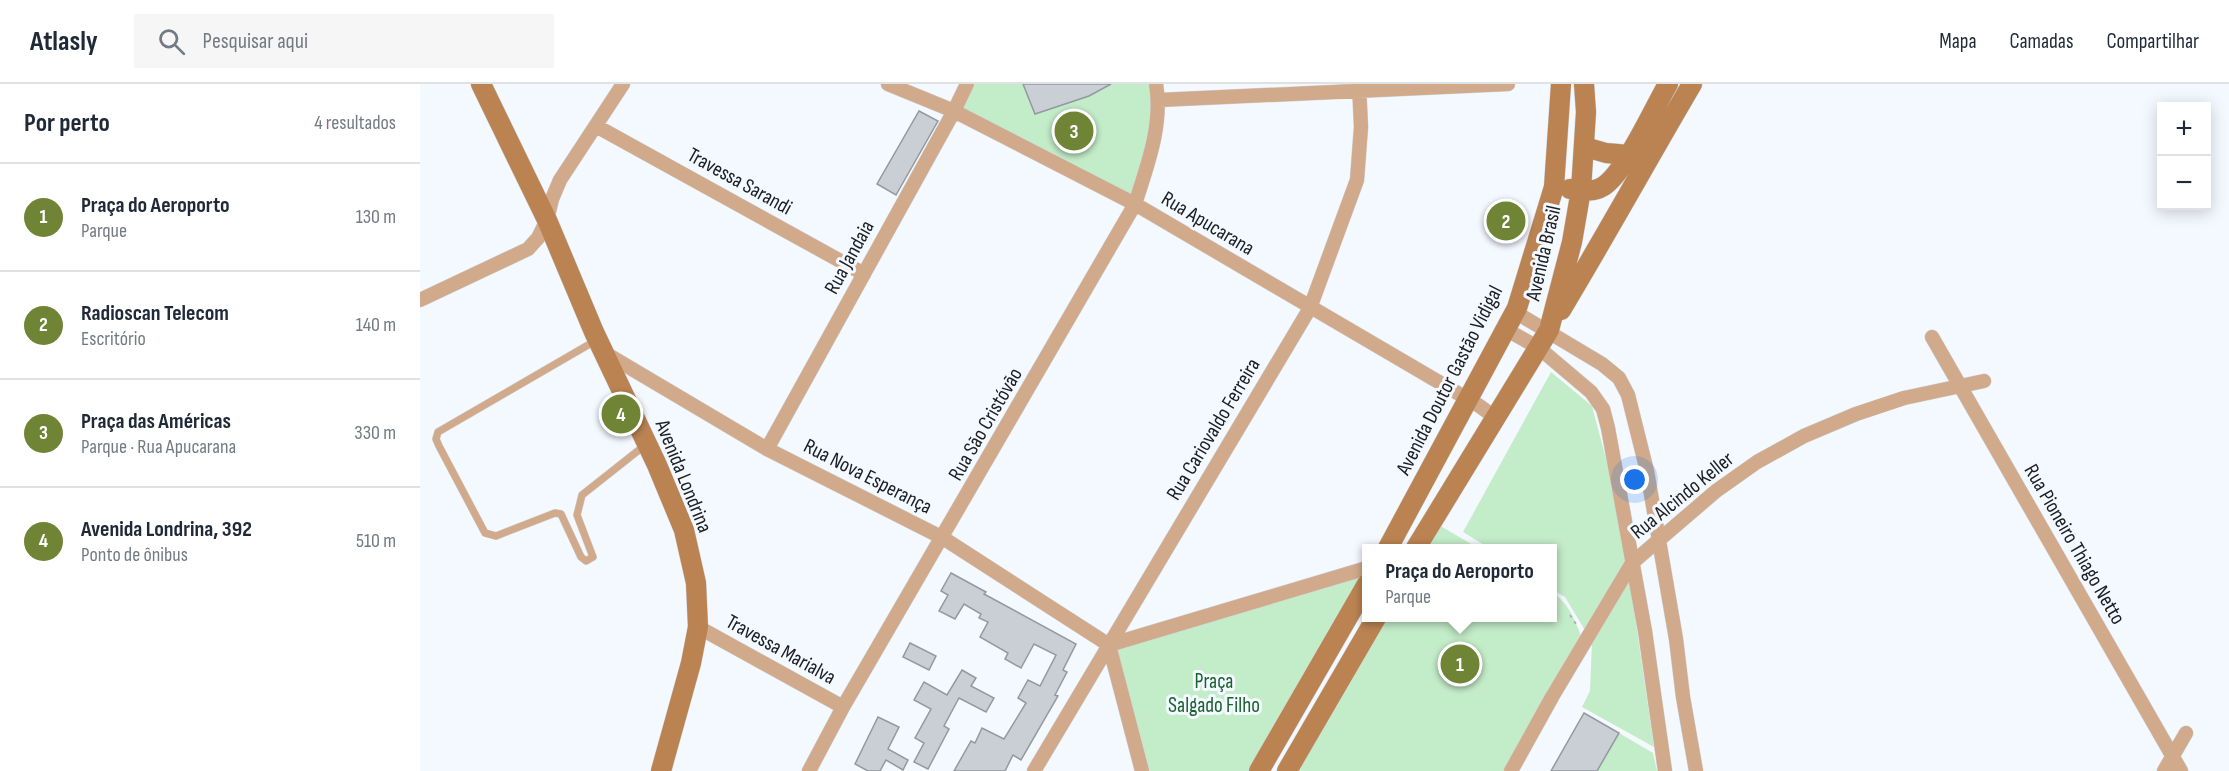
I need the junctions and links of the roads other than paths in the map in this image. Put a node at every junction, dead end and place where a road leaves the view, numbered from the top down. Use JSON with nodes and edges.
{"nodes":[{"id":1,"x":481,"y":84,"type":"edge"},
{"id":2,"x":623,"y":84,"type":"edge"},
{"id":3,"x":888,"y":84,"type":"edge"},
{"id":4,"x":967,"y":84,"type":"edge"},
{"id":5,"x":1156,"y":84,"type":"edge"},
{"id":6,"x":1508,"y":84,"type":"edge"},
{"id":7,"x":1561,"y":84,"type":"edge"},
{"id":8,"x":1584,"y":84,"type":"edge"},
{"id":9,"x":1668,"y":84,"type":"edge"},
{"id":10,"x":1692,"y":84,"type":"edge"},
{"id":11,"x":1360,"y":87,"type":"edge"},
{"id":12,"x":1159,"y":100,"type":"junction"},
{"id":13,"x":954,"y":111,"type":"junction"},
{"id":14,"x":596,"y":126,"type":"junction"},
{"id":15,"x":1585,"y":147,"type":"junction"},
{"id":16,"x":1629,"y":155,"type":"junction"},
{"id":17,"x":1604,"y":186,"type":"junction"},
{"id":18,"x":1554,"y":187,"type":"junction"},
{"id":19,"x":1581,"y":190,"type":"junction"},
{"id":20,"x":1625,"y":199,"type":"junction"},
{"id":21,"x":1135,"y":204,"type":"junction"},
{"id":22,"x":547,"y":220,"type":"junction"},
{"id":23,"x":864,"y":274,"type":"junction"},
{"id":24,"x":420,"y":300,"type":"edge"},
{"id":25,"x":1310,"y":308,"type":"junction"},
{"id":26,"x":1511,"y":321,"type":"junction"},
{"id":27,"x":1549,"y":330,"type":"junction"},
{"id":28,"x":1932,"y":337,"type":"dead end"},
{"id":29,"x":600,"y":346,"type":"junction"},
{"id":30,"x":1539,"y":348,"type":"junction"},
{"id":31,"x":1984,"y":381,"type":"dead end"},
{"id":32,"x":1960,"y":386,"type":"junction"},
{"id":33,"x":1469,"y":400,"type":"junction"},
{"id":34,"x":1496,"y":418,"type":"junction"},
{"id":35,"x":647,"y":444,"type":"junction"},
{"id":36,"x":767,"y":449,"type":"junction"},
{"id":37,"x":943,"y":538,"type":"junction"},
{"id":38,"x":1659,"y":540,"type":"junction"},
{"id":39,"x":1391,"y":544,"type":"edge"},
{"id":40,"x":1419,"y":544,"type":"edge"},
{"id":41,"x":1632,"y":563,"type":"junction"},
{"id":42,"x":1362,"y":569,"type":"edge"},
{"id":43,"x":1362,"y":593,"type":"edge"},
{"id":44,"x":1374,"y":622,"type":"edge"},
{"id":45,"x":698,"y":627,"type":"junction"},
{"id":46,"x":1109,"y":645,"type":"junction"},
{"id":47,"x":843,"y":707,"type":"junction"},
{"id":48,"x":2186,"y":733,"type":"dead end"},
{"id":49,"x":2173,"y":757,"type":"junction"},
{"id":50,"x":661,"y":771,"type":"edge"},
{"id":51,"x":809,"y":771,"type":"edge"},
{"id":52,"x":1035,"y":771,"type":"edge"},
{"id":53,"x":1142,"y":771,"type":"edge"},
{"id":54,"x":1259,"y":771,"type":"edge"},
{"id":55,"x":1287,"y":771,"type":"edge"},
{"id":56,"x":1511,"y":771,"type":"edge"},
{"id":57,"x":1665,"y":771,"type":"edge"},
{"id":58,"x":1696,"y":771,"type":"edge"},
{"id":59,"x":2164,"y":771,"type":"edge"},
{"id":60,"x":2181,"y":771,"type":"edge"}],
"edges":[{"from":1,"to":22,"type":"main road","name":"Avenida Londrina"},
{"from":2,"to":14,"type":"street"},
{"from":3,"to":13,"type":"street","name":"Rua Apucarana"},
{"from":4,"to":13,"type":"street","name":"Rua Jandaia"},
{"from":5,"to":12,"type":"street","name":"Rua São Cristóvão"},
{"from":6,"to":11,"type":"street"},
{"from":7,"to":18,"type":"main road","name":"Avenida Brasil"},
{"from":8,"to":15,"type":"main road","name":"Avenida Brasil"},
{"from":9,"to":16,"type":"main road"},
{"from":10,"to":20,"type":"main road"},
{"from":11,"to":12,"type":"street"},
{"from":11,"to":25,"type":"street","name":"Rua Cariovaldo Ferreira"},
{"from":12,"to":21,"type":"street","name":"Rua São Cristóvão"},
{"from":13,"to":21,"type":"street","name":"Rua Apucarana"},
{"from":13,"to":23,"type":"street","name":"Rua Jandaia"},
{"from":14,"to":22,"type":"street"},
{"from":14,"to":23,"type":"street","name":"Travessa Sarandi"},
{"from":15,"to":16,"type":"main road"},
{"from":15,"to":19,"type":"main road","name":"Avenida Brasil"},
{"from":16,"to":17,"type":"main road"},
{"from":17,"to":19,"type":"main road"},
{"from":17,"to":20,"type":"main road"},
{"from":18,"to":19,"type":"main road"},
{"from":18,"to":26,"type":"main road","name":"Avenida Doutor Gastão Vidigal"},
{"from":19,"to":27,"type":"main road","name":"Avenida Brasil"},
{"from":20,"to":27,"type":"main road"},
{"from":21,"to":25,"type":"street","name":"Rua Apucarana"},
{"from":21,"to":37,"type":"street","name":"Rua São Cristóvão"},
{"from":22,"to":24,"type":"street"},
{"from":22,"to":29,"type":"main road","name":"Avenida Londrina"},
{"from":23,"to":36,"type":"street","name":"Rua Jandaia"},
{"from":25,"to":33,"type":"street","name":"Rua Apucarana"},
{"from":25,"to":46,"type":"street","name":"Rua Cariovaldo Ferreira"},
{"from":26,"to":27,"type":"street"},
{"from":26,"to":30,"type":"street"},
{"from":26,"to":33,"type":"main road","name":"Avenida Doutor Gastão Vidigal"},
{"from":27,"to":30,"type":"main road","name":"Avenida Brasil"},
{"from":27,"to":38,"type":"street"},
{"from":28,"to":32,"type":"street","name":"Rua Pioneiro Thiago Netto"},
{"from":29,"to":35,"type":"main road","name":"Avenida Londrina"},
{"from":29,"to":35,"type":"lane"},
{"from":29,"to":36,"type":"street","name":"Rua Nova Esperança"},
{"from":30,"to":34,"type":"main road","name":"Avenida Brasil"},
{"from":30,"to":41,"type":"street"},
{"from":31,"to":32,"type":"street","name":"Rua Alcindo Keller"},
{"from":32,"to":38,"type":"street","name":"Rua Alcindo Keller"},
{"from":32,"to":49,"type":"street","name":"Rua Pioneiro Thiago Netto"},
{"from":33,"to":34,"type":"street","name":"Rua Apucarana"},
{"from":33,"to":39,"type":"main road","name":"Avenida Doutor Gastão Vidigal"},
{"from":34,"to":40,"type":"main road"},
{"from":35,"to":45,"type":"main road","name":"Avenida Londrina"},
{"from":36,"to":37,"type":"street","name":"Rua Nova Esperança"},
{"from":37,"to":46,"type":"street","name":"Rua Nova Esperança"},
{"from":37,"to":47,"type":"street","name":"Rua São Cristóvão"},
{"from":38,"to":41,"type":"street","name":"Rua Alcindo Keller"},
{"from":38,"to":58,"type":"street"},
{"from":41,"to":56,"type":"street","name":"Rua Alcindo Keller"},
{"from":41,"to":57,"type":"street"},
{"from":42,"to":46,"type":"street"},
{"from":43,"to":54,"type":"main road"},
{"from":44,"to":55,"type":"main road"},
{"from":45,"to":47,"type":"street","name":"Travessa Marialva"},
{"from":45,"to":50,"type":"main road","name":"Avenida Londrina"},
{"from":46,"to":52,"type":"street","name":"Rua Cariovaldo Ferreira"},
{"from":46,"to":53,"type":"street"},
{"from":47,"to":51,"type":"street","name":"Rua São Cristóvão"},
{"from":48,"to":49,"type":"street"},
{"from":49,"to":59,"type":"street"},
{"from":49,"to":60,"type":"street","name":"Rua Pioneiro Thiago Netto"}]}
